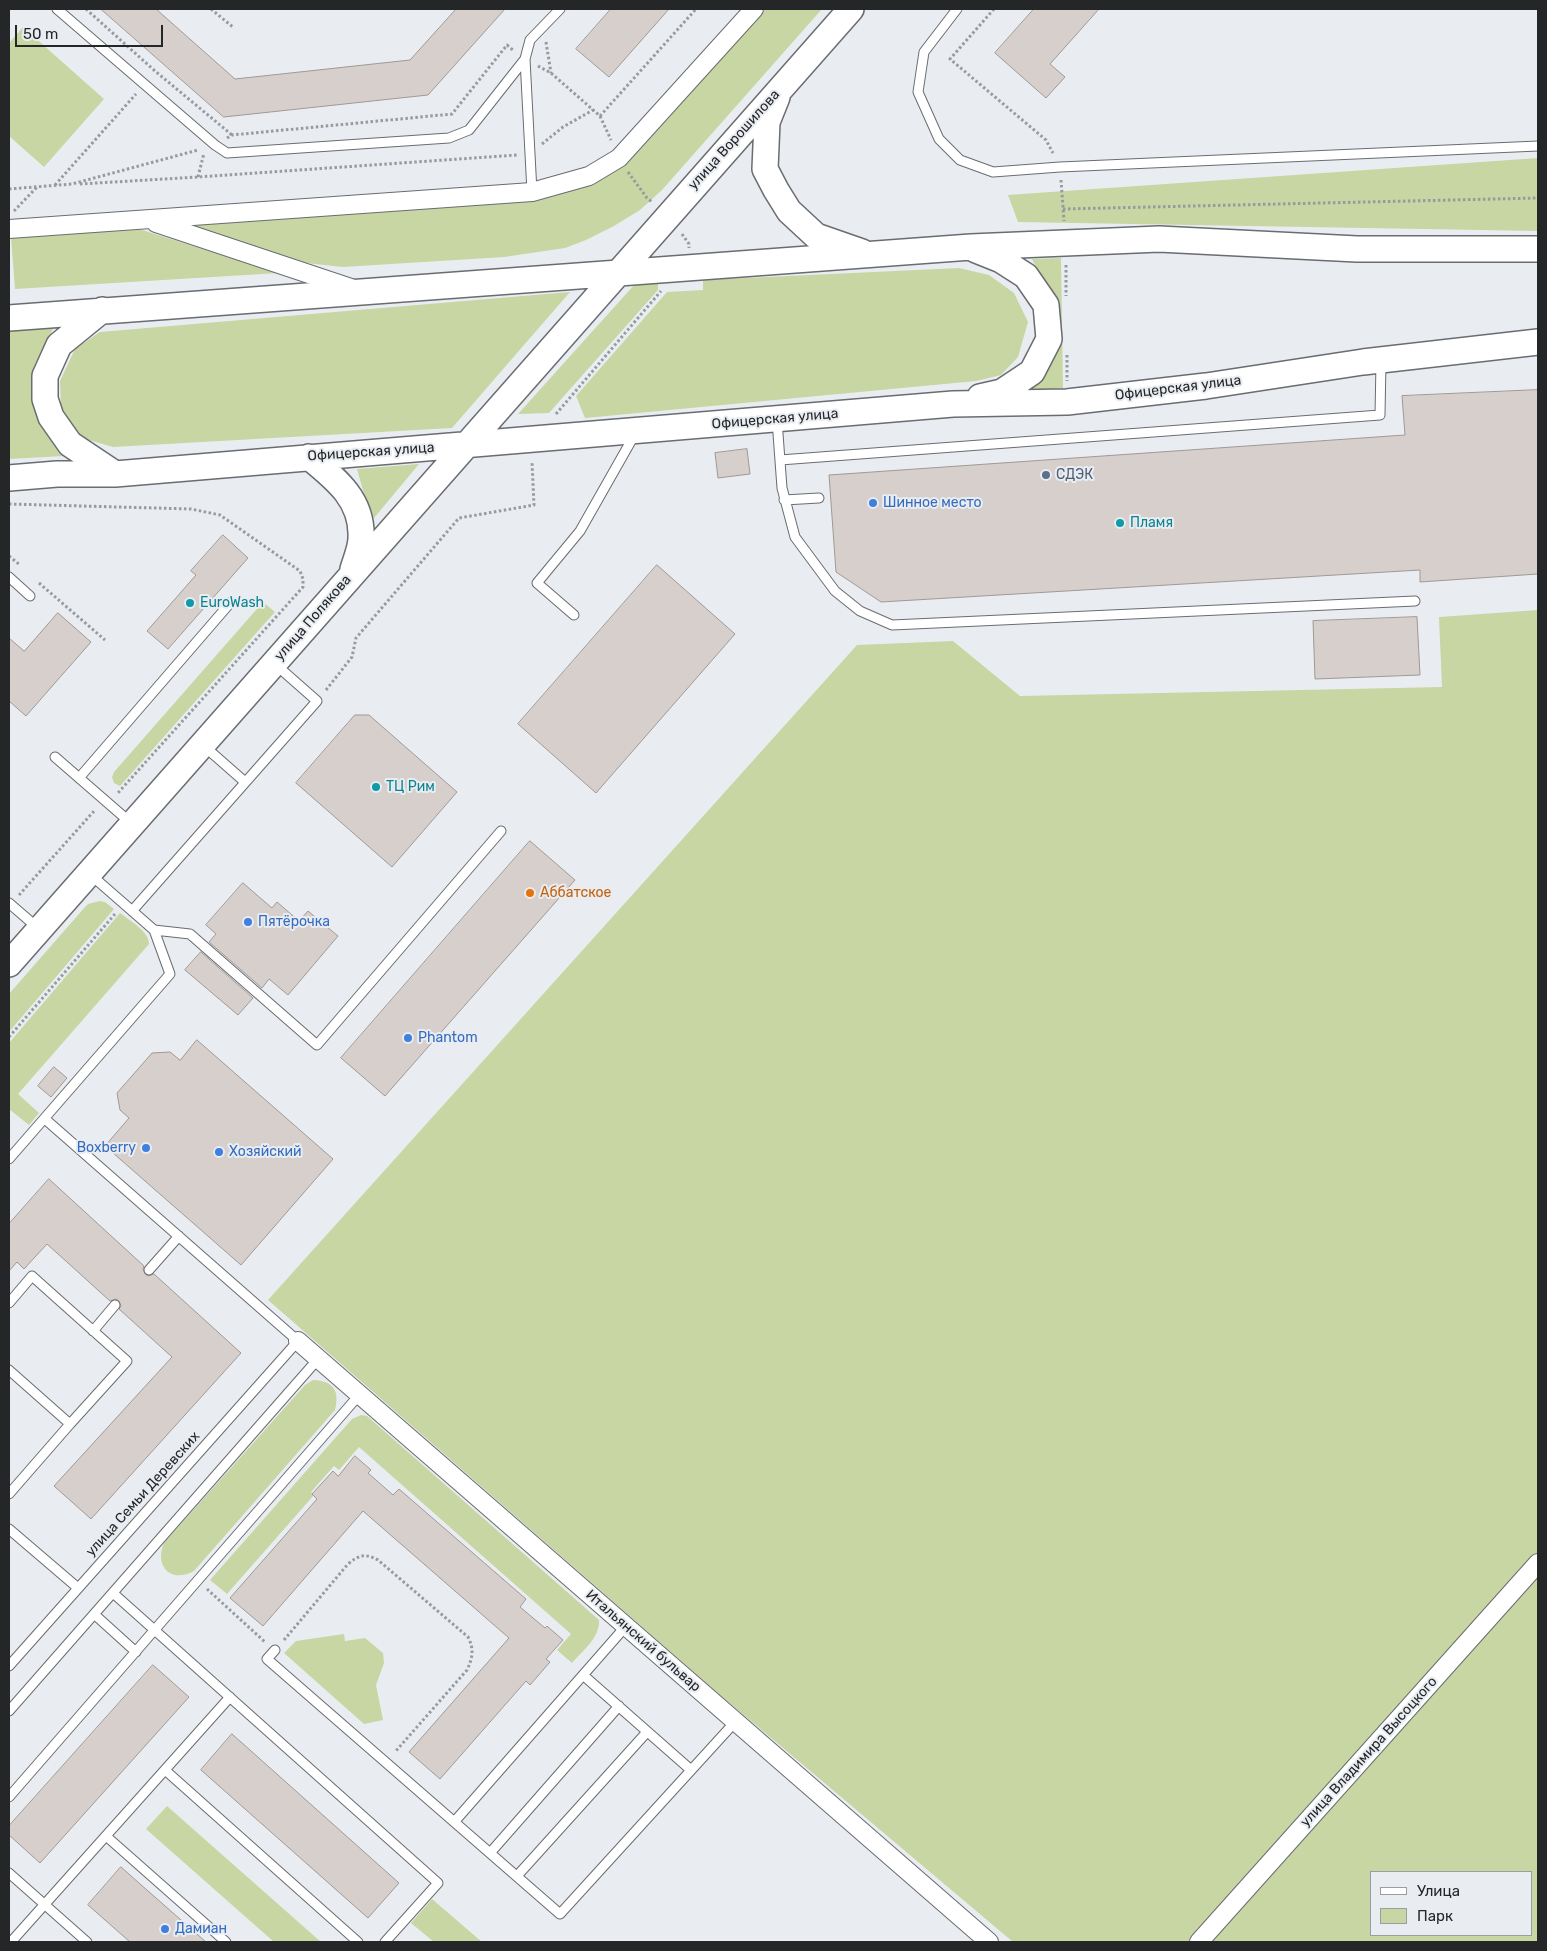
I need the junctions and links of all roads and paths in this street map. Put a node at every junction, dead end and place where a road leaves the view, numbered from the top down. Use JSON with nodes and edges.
{"nodes":[{"id":1,"x":57,"y":9,"type":"edge"},
{"id":2,"x":86,"y":9,"type":"edge"},
{"id":3,"x":211,"y":9,"type":"edge"},
{"id":4,"x":560,"y":9,"type":"edge"},
{"id":5,"x":696,"y":9,"type":"edge"},
{"id":6,"x":754,"y":9,"type":"edge"},
{"id":7,"x":851,"y":9,"type":"edge"},
{"id":8,"x":957,"y":9,"type":"edge"},
{"id":9,"x":994,"y":9,"type":"edge"},
{"id":10,"x":234,"y":28,"type":"dead end"},
{"id":11,"x":546,"y":40,"type":"dead end"},
{"id":12,"x":525,"y":59,"type":"junction"},
{"id":13,"x":155,"y":71,"type":"junction"},
{"id":14,"x":551,"y":73,"type":"junction"},
{"id":15,"x":144,"y":85,"type":"junction"},
{"id":16,"x":780,"y":88,"type":"junction"},
{"id":17,"x":593,"y":110,"type":"junction"},
{"id":18,"x":232,"y":135,"type":"junction"},
{"id":19,"x":214,"y":145,"type":"junction"},
{"id":20,"x":1538,"y":146,"type":"edge"},
{"id":21,"x":530,"y":154,"type":"junction"},
{"id":22,"x":1060,"y":167,"type":"junction"},
{"id":23,"x":198,"y":178,"type":"junction"},
{"id":24,"x":72,"y":184,"type":"junction"},
{"id":25,"x":55,"y":185,"type":"junction"},
{"id":26,"x":38,"y":186,"type":"junction"},
{"id":27,"x":9,"y":189,"type":"edge"},
{"id":28,"x":532,"y":192,"type":"junction"},
{"id":29,"x":1538,"y":198,"type":"edge"},
{"id":30,"x":1063,"y":209,"type":"junction"},
{"id":31,"x":9,"y":216,"type":"edge"},
{"id":32,"x":148,"y":220,"type":"junction"},
{"id":33,"x":9,"y":229,"type":"edge"},
{"id":34,"x":1066,"y":242,"type":"junction"},
{"id":35,"x":971,"y":248,"type":"junction"},
{"id":36,"x":1538,"y":249,"type":"edge"},
{"id":37,"x":873,"y":256,"type":"junction"},
{"id":38,"x":618,"y":273,"type":"junction"},
{"id":39,"x":364,"y":292,"type":"junction"},
{"id":40,"x":102,"y":310,"type":"junction"},
{"id":41,"x":9,"y":318,"type":"edge"},
{"id":42,"x":1538,"y":342,"type":"edge"},
{"id":43,"x":1381,"y":361,"type":"junction"},
{"id":44,"x":953,"y":404,"type":"junction"},
{"id":45,"x":777,"y":419,"type":"junction"},
{"id":46,"x":636,"y":431,"type":"junction"},
{"id":47,"x":467,"y":446,"type":"junction"},
{"id":48,"x":309,"y":457,"type":"junction"},
{"id":49,"x":780,"y":460,"type":"junction"},
{"id":50,"x":116,"y":474,"type":"junction"},
{"id":51,"x":9,"y":478,"type":"edge"},
{"id":52,"x":819,"y":498,"type":"dead end"},
{"id":53,"x":784,"y":500,"type":"junction"},
{"id":54,"x":9,"y":504,"type":"edge"},
{"id":55,"x":534,"y":505,"type":"dead end"},
{"id":56,"x":9,"y":556,"type":"edge"},
{"id":57,"x":24,"y":569,"type":"dead end"},
{"id":58,"x":352,"y":574,"type":"junction"},
{"id":59,"x":9,"y":577,"type":"edge"},
{"id":60,"x":38,"y":582,"type":"dead end"},
{"id":61,"x":30,"y":596,"type":"dead end"},
{"id":62,"x":1415,"y":601,"type":"dead end"},
{"id":63,"x":232,"y":602,"type":"dead end"},
{"id":64,"x":574,"y":615,"type":"dead end"},
{"id":65,"x":105,"y":640,"type":"dead end"},
{"id":66,"x":274,"y":662,"type":"junction"},
{"id":67,"x":316,"y":701,"type":"junction"},
{"id":68,"x":202,"y":744,"type":"junction"},
{"id":69,"x":55,"y":757,"type":"dead end"},
{"id":70,"x":79,"y":778,"type":"junction"},
{"id":71,"x":245,"y":782,"type":"junction"},
{"id":72,"x":108,"y":804,"type":"junction"},
{"id":73,"x":133,"y":824,"type":"junction"},
{"id":74,"x":501,"y":831,"type":"dead end"},
{"id":75,"x":89,"y":873,"type":"junction"},
{"id":76,"x":10,"y":904,"type":"edge"},
{"id":77,"x":124,"y":904,"type":"junction"},
{"id":78,"x":132,"y":911,"type":"junction"},
{"id":79,"x":40,"y":929,"type":"junction"},
{"id":80,"x":154,"y":930,"type":"junction"},
{"id":81,"x":9,"y":964,"type":"edge"},
{"id":82,"x":9,"y":1037,"type":"edge"},
{"id":83,"x":44,"y":1119,"type":"junction"},
{"id":84,"x":9,"y":1159,"type":"edge"},
{"id":85,"x":179,"y":1236,"type":"junction"},
{"id":86,"x":149,"y":1270,"type":"dead end"},
{"id":87,"x":9,"y":1303,"type":"edge"},
{"id":88,"x":115,"y":1305,"type":"dead end"},
{"id":89,"x":93,"y":1331,"type":"junction"},
{"id":90,"x":298,"y":1341,"type":"junction"},
{"id":91,"x":318,"y":1359,"type":"junction"},
{"id":92,"x":9,"y":1370,"type":"edge"},
{"id":93,"x":360,"y":1394,"type":"junction"},
{"id":94,"x":70,"y":1424,"type":"junction"},
{"id":95,"x":9,"y":1494,"type":"edge"},
{"id":96,"x":9,"y":1529,"type":"edge"},
{"id":97,"x":1538,"y":1562,"type":"edge"},
{"id":98,"x":202,"y":1585,"type":"dead end"},
{"id":99,"x":78,"y":1588,"type":"junction"},
{"id":100,"x":113,"y":1593,"type":"junction"},
{"id":101,"x":94,"y":1614,"type":"junction"},
{"id":102,"x":626,"y":1626,"type":"junction"},
{"id":103,"x":155,"y":1630,"type":"junction"},
{"id":104,"x":275,"y":1650,"type":"junction"},
{"id":105,"x":136,"y":1652,"type":"junction"},
{"id":106,"x":9,"y":1666,"type":"edge"},
{"id":107,"x":583,"y":1675,"type":"junction"},
{"id":108,"x":230,"y":1697,"type":"junction"},
{"id":109,"x":619,"y":1706,"type":"junction"},
{"id":110,"x":9,"y":1711,"type":"edge"},
{"id":111,"x":735,"y":1722,"type":"junction"},
{"id":112,"x":647,"y":1732,"type":"junction"},
{"id":113,"x":386,"y":1762,"type":"junction"},
{"id":114,"x":165,"y":1770,"type":"junction"},
{"id":115,"x":691,"y":1770,"type":"junction"},
{"id":116,"x":9,"y":1797,"type":"edge"},
{"id":117,"x":455,"y":1821,"type":"junction"},
{"id":118,"x":106,"y":1836,"type":"junction"},
{"id":119,"x":490,"y":1853,"type":"junction"},
{"id":120,"x":9,"y":1873,"type":"edge"},
{"id":121,"x":517,"y":1876,"type":"junction"},
{"id":122,"x":45,"y":1905,"type":"junction"},
{"id":123,"x":11,"y":1942,"type":"edge"},
{"id":124,"x":87,"y":1942,"type":"edge"},
{"id":125,"x":226,"y":1942,"type":"edge"},
{"id":126,"x":358,"y":1942,"type":"edge"},
{"id":127,"x":385,"y":1942,"type":"edge"},
{"id":128,"x":989,"y":1942,"type":"edge"},
{"id":129,"x":1199,"y":1942,"type":"edge"}],
"edges":[{"from":1,"to":15,"type":"lane"},
{"from":2,"to":13,"type":"path"},
{"from":3,"to":10,"type":"path"},
{"from":4,"to":12,"type":"lane"},
{"from":5,"to":17,"type":"path"},
{"from":6,"to":28,"type":"street"},
{"from":7,"to":16,"type":"main road","name":"улица Ворошилова"},
{"from":8,"to":22,"type":"lane"},
{"from":9,"to":22,"type":"path"},
{"from":11,"to":14,"type":"path"},
{"from":12,"to":14,"type":"path"},
{"from":12,"to":18,"type":"path"},
{"from":12,"to":19,"type":"lane"},
{"from":12,"to":21,"type":"lane"},
{"from":13,"to":15,"type":"path"},
{"from":13,"to":18,"type":"path"},
{"from":14,"to":17,"type":"path"},
{"from":15,"to":19,"type":"lane"},
{"from":15,"to":25,"type":"path"},
{"from":16,"to":37,"type":"main road"},
{"from":16,"to":38,"type":"main road","name":"улица Ворошилова"},
{"from":17,"to":21,"type":"path"},
{"from":18,"to":19,"type":"path"},
{"from":20,"to":22,"type":"lane"},
{"from":21,"to":23,"type":"path"},
{"from":21,"to":28,"type":"lane"},
{"from":22,"to":30,"type":"path"},
{"from":23,"to":24,"type":"path"},
{"from":23,"to":24,"type":"path"},
{"from":24,"to":25,"type":"path"},
{"from":25,"to":26,"type":"path"},
{"from":26,"to":27,"type":"path"},
{"from":26,"to":31,"type":"path"},
{"from":28,"to":32,"type":"street"},
{"from":29,"to":30,"type":"path"},
{"from":30,"to":34,"type":"path"},
{"from":32,"to":33,"type":"street"},
{"from":32,"to":39,"type":"street"},
{"from":34,"to":35,"type":"main road"},
{"from":34,"to":36,"type":"main road"},
{"from":35,"to":37,"type":"main road"},
{"from":35,"to":44,"type":"main road"},
{"from":37,"to":38,"type":"main road"},
{"from":38,"to":39,"type":"main road"},
{"from":38,"to":47,"type":"main road","name":"улица Полякова"},
{"from":39,"to":40,"type":"main road"},
{"from":40,"to":41,"type":"main road"},
{"from":40,"to":50,"type":"main road"},
{"from":42,"to":43,"type":"main road","name":"Офицерская улица"},
{"from":43,"to":44,"type":"main road","name":"Офицерская улица"},
{"from":43,"to":49,"type":"lane"},
{"from":44,"to":45,"type":"main road","name":"Офицерская улица"},
{"from":45,"to":46,"type":"main road","name":"Офицерская улица"},
{"from":45,"to":49,"type":"lane"},
{"from":46,"to":47,"type":"main road","name":"Офицерская улица"},
{"from":46,"to":64,"type":"lane"},
{"from":47,"to":48,"type":"main road","name":"Офицерская улица"},
{"from":47,"to":58,"type":"main road","name":"улица Полякова"},
{"from":48,"to":50,"type":"main road","name":"Офицерская улица"},
{"from":48,"to":58,"type":"main road"},
{"from":49,"to":53,"type":"lane"},
{"from":50,"to":51,"type":"main road","name":"Офицерская улица"},
{"from":52,"to":53,"type":"lane"},
{"from":53,"to":62,"type":"lane"},
{"from":54,"to":72,"type":"path"},
{"from":55,"to":67,"type":"path"},
{"from":56,"to":57,"type":"path"},
{"from":58,"to":66,"type":"main road","name":"улица Полякова"},
{"from":59,"to":61,"type":"lane"},
{"from":60,"to":65,"type":"path"},
{"from":63,"to":70,"type":"lane"},
{"from":66,"to":67,"type":"lane"},
{"from":66,"to":68,"type":"main road","name":"улица Полякова"},
{"from":67,"to":71,"type":"lane"},
{"from":68,"to":71,"type":"lane"},
{"from":68,"to":73,"type":"main road","name":"улица Полякова"},
{"from":69,"to":70,"type":"lane"},
{"from":70,"to":72,"type":"lane"},
{"from":71,"to":78,"type":"lane"},
{"from":72,"to":73,"type":"lane"},
{"from":72,"to":76,"type":"path"},
{"from":73,"to":75,"type":"main road","name":"улица Полякова"},
{"from":74,"to":80,"type":"lane"},
{"from":75,"to":77,"type":"lane"},
{"from":75,"to":79,"type":"main road","name":"улица Полякова"},
{"from":76,"to":79,"type":"lane"},
{"from":77,"to":78,"type":"lane"},
{"from":77,"to":82,"type":"path"},
{"from":78,"to":80,"type":"lane"},
{"from":79,"to":81,"type":"main road","name":"улица Полякова"},
{"from":80,"to":83,"type":"lane"},
{"from":83,"to":84,"type":"lane"},
{"from":83,"to":85,"type":"lane"},
{"from":85,"to":86,"type":"lane"},
{"from":85,"to":90,"type":"lane"},
{"from":87,"to":89,"type":"lane"},
{"from":88,"to":89,"type":"lane"},
{"from":89,"to":94,"type":"lane"},
{"from":90,"to":91,"type":"street","name":"Итальянский бульвар"},
{"from":90,"to":99,"type":"lane","name":"улица Семьи Деревских"},
{"from":91,"to":93,"type":"street","name":"Итальянский бульвар"},
{"from":91,"to":100,"type":"lane"},
{"from":92,"to":94,"type":"lane"},
{"from":93,"to":102,"type":"street","name":"Итальянский бульвар"},
{"from":93,"to":103,"type":"lane"},
{"from":94,"to":95,"type":"lane"},
{"from":96,"to":99,"type":"lane"},
{"from":97,"to":129,"type":"street","name":"улица Владимира Высоцкого"},
{"from":98,"to":104,"type":"path"},
{"from":99,"to":106,"type":"lane","name":"улица Семьи Деревских"},
{"from":100,"to":101,"type":"lane"},
{"from":100,"to":103,"type":"lane"},
{"from":101,"to":105,"type":"lane"},
{"from":101,"to":110,"type":"lane"},
{"from":102,"to":107,"type":"lane"},
{"from":102,"to":111,"type":"street","name":"Итальянский бульвар"},
{"from":103,"to":105,"type":"lane"},
{"from":103,"to":108,"type":"lane"},
{"from":104,"to":113,"type":"lane"},
{"from":104,"to":113,"type":"path"},
{"from":105,"to":116,"type":"lane"},
{"from":107,"to":109,"type":"lane"},
{"from":107,"to":117,"type":"lane"},
{"from":108,"to":114,"type":"lane"},
{"from":108,"to":127,"type":"lane"},
{"from":109,"to":112,"type":"lane"},
{"from":109,"to":119,"type":"lane"},
{"from":111,"to":115,"type":"lane"},
{"from":111,"to":128,"type":"street","name":"Итальянский бульвар"},
{"from":112,"to":115,"type":"lane"},
{"from":112,"to":121,"type":"lane"},
{"from":113,"to":117,"type":"lane"},
{"from":114,"to":118,"type":"lane"},
{"from":114,"to":126,"type":"lane"},
{"from":115,"to":121,"type":"lane"},
{"from":117,"to":119,"type":"lane"},
{"from":118,"to":122,"type":"lane"},
{"from":118,"to":125,"type":"lane"},
{"from":119,"to":121,"type":"lane"},
{"from":120,"to":122,"type":"lane"},
{"from":122,"to":123,"type":"lane"},
{"from":122,"to":124,"type":"lane"}]}
